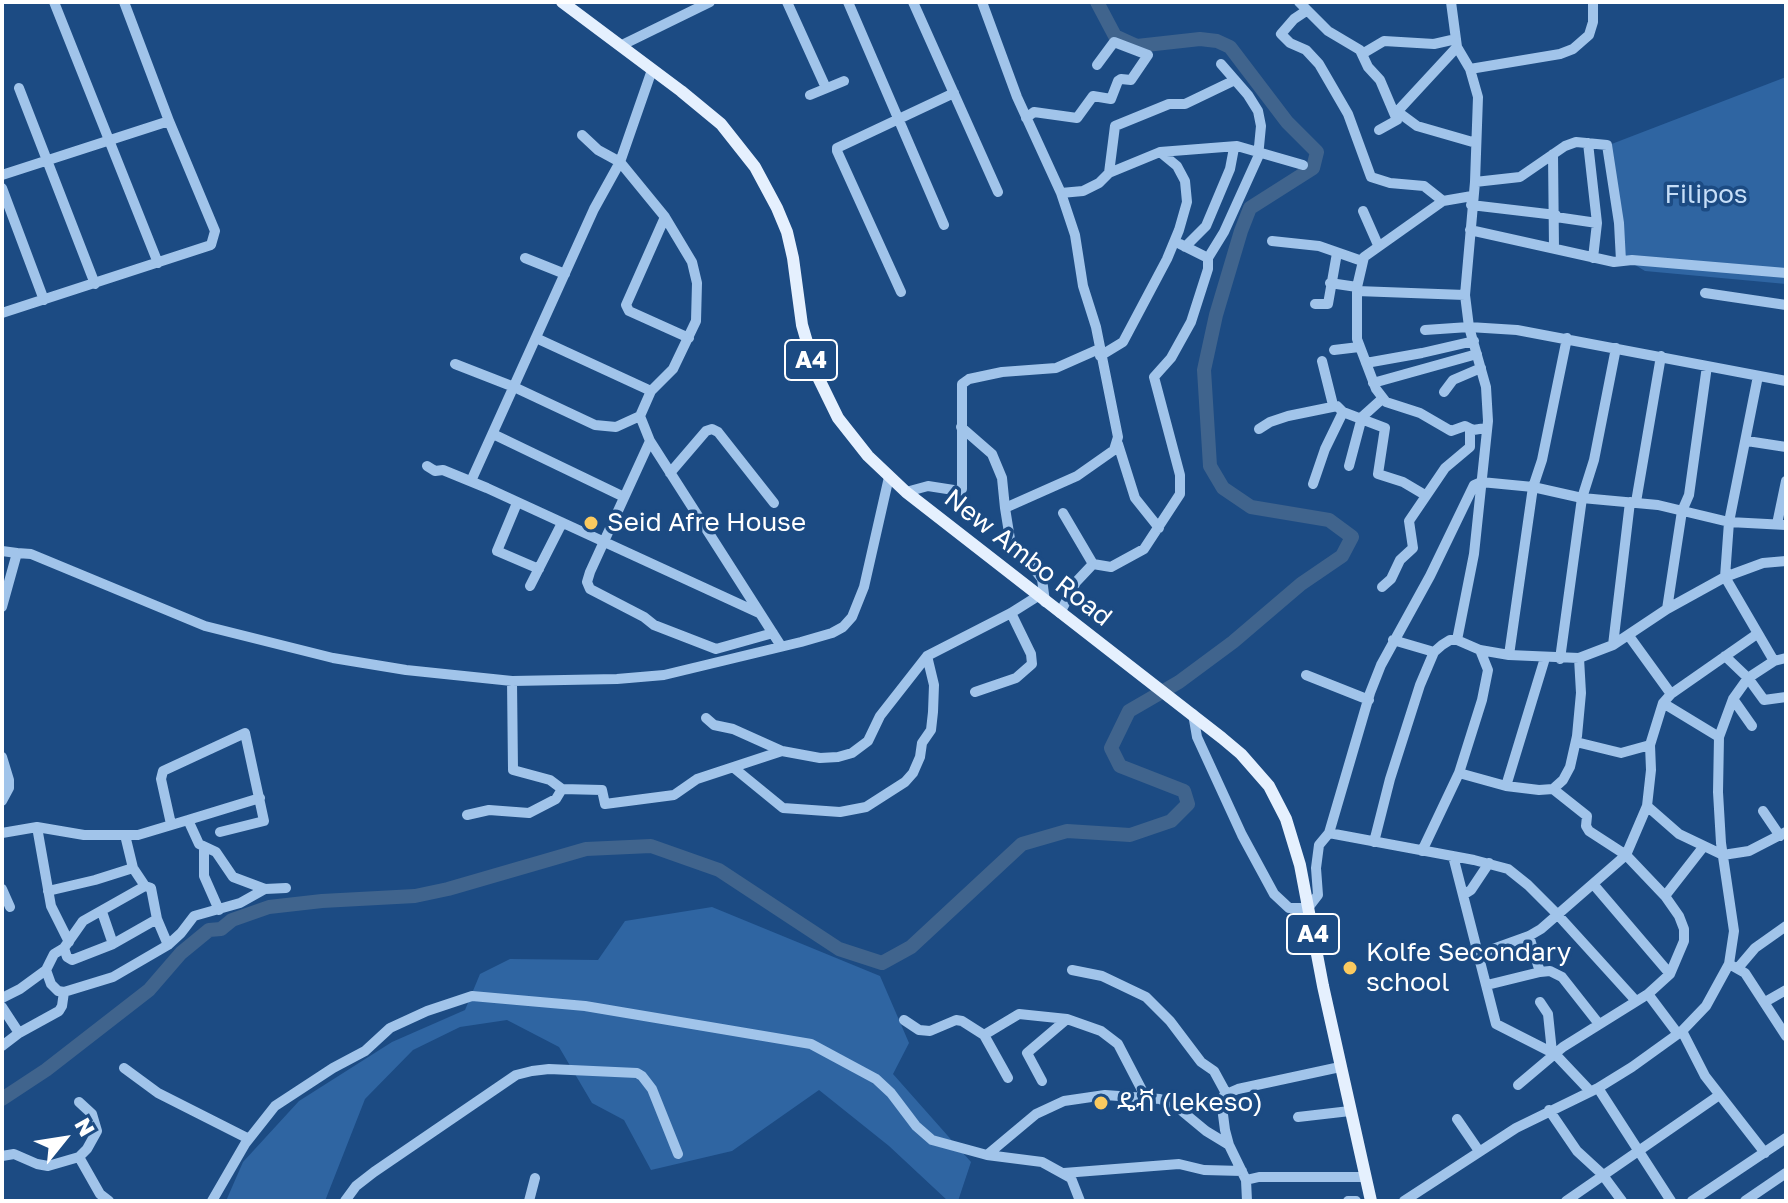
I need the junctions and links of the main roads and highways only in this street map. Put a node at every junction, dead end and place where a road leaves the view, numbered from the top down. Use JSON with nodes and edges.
{"nodes":[{"id":1,"x":562,"y":2,"type":"edge"},
{"id":2,"x":1368,"y":1200,"type":"edge"}],
"edges":[{"from":1,"to":2,"type":"main road","name":"New Ambo Road","number":"A4"}]}
